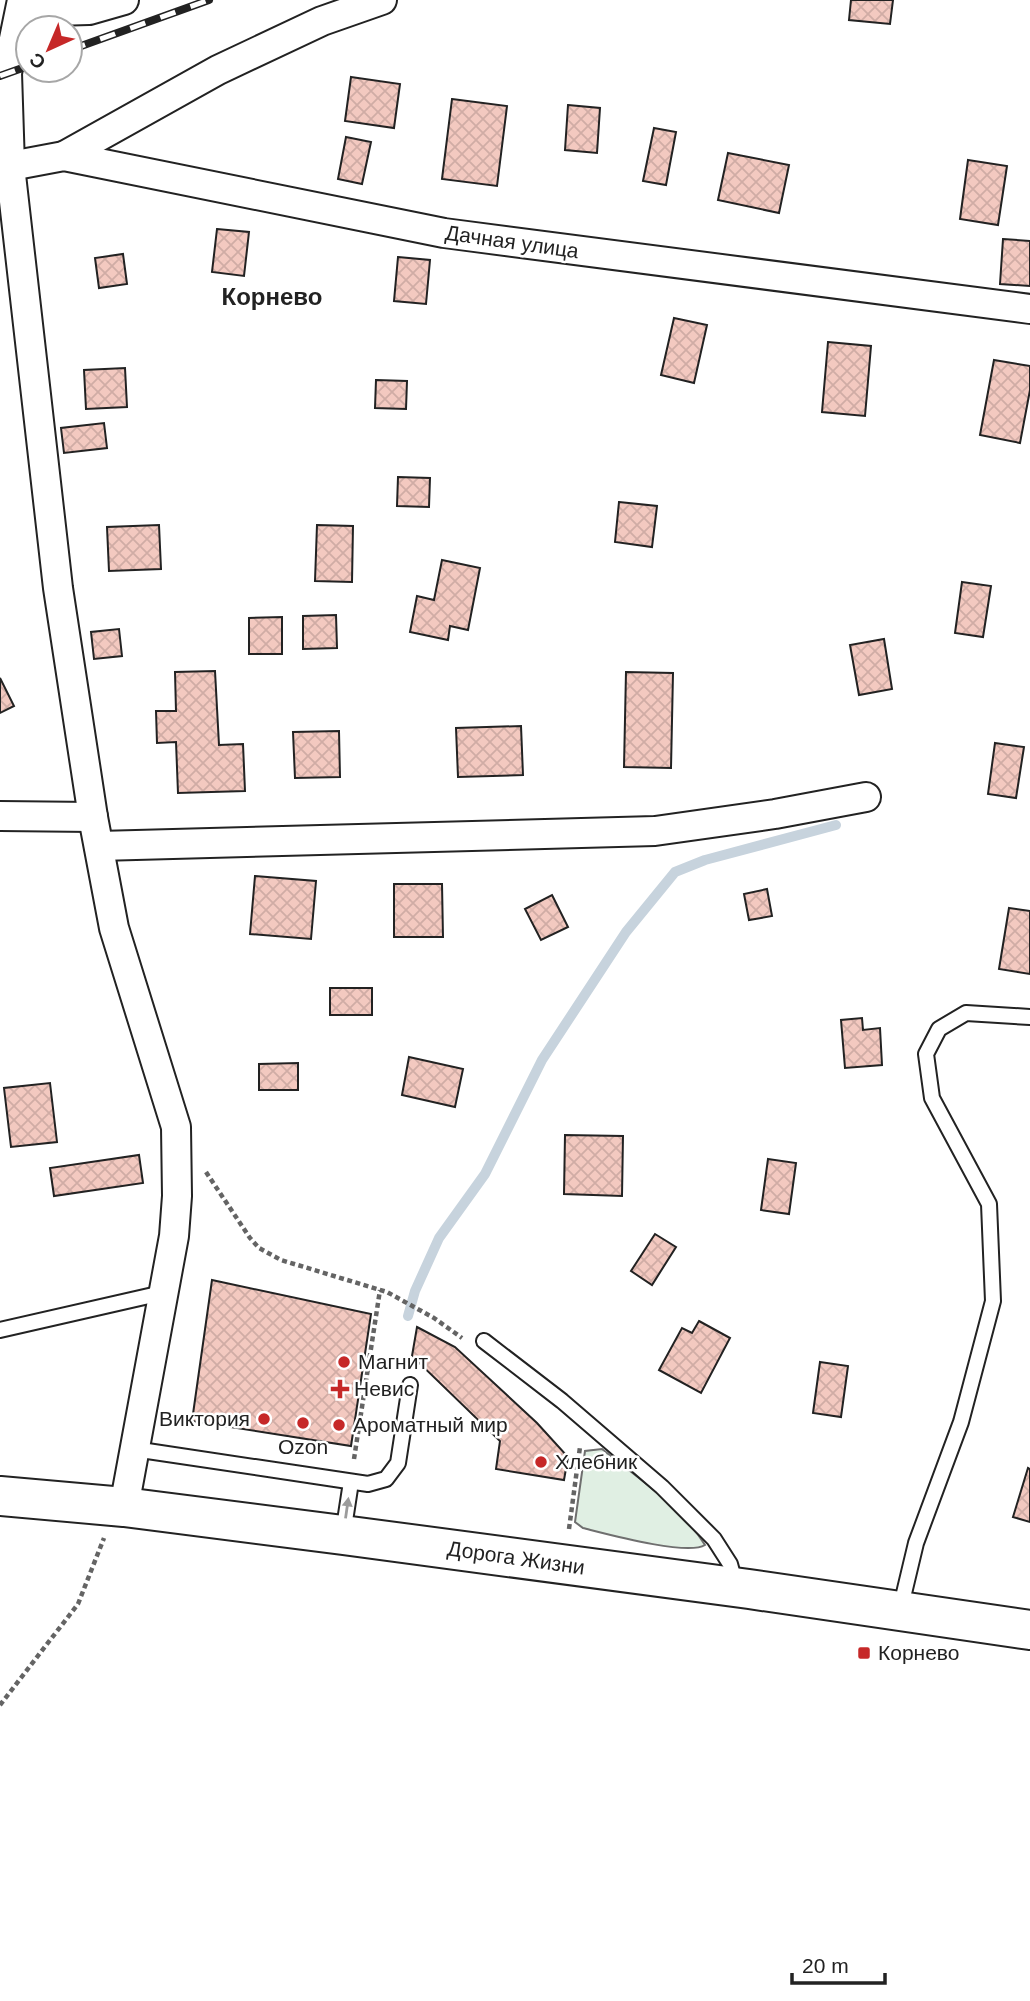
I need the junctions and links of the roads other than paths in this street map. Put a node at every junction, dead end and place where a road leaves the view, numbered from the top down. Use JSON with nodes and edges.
{"nodes":[{"id":1,"x":124,"y":0,"type":"edge"},
{"id":2,"x":382,"y":0,"type":"edge"},
{"id":3,"x":21,"y":6,"type":"edge"},
{"id":4,"x":64,"y":156,"type":"junction"},
{"id":5,"x":5,"y":167,"type":"edge"},
{"id":6,"x":1030,"y":309,"type":"edge"},
{"id":7,"x":866,"y":797,"type":"dead end"},
{"id":8,"x":0,"y":816,"type":"edge"},
{"id":9,"x":93,"y":817,"type":"junction"},
{"id":10,"x":99,"y":846,"type":"junction"},
{"id":11,"x":1030,"y":1017,"type":"edge"},
{"id":12,"x":162,"y":1293,"type":"junction"},
{"id":13,"x":0,"y":1330,"type":"edge"},
{"id":14,"x":477,"y":1343,"type":"road end"},
{"id":15,"x":410,"y":1385,"type":"dead end"},
{"id":16,"x":134,"y":1449,"type":"junction"},
{"id":17,"x":351,"y":1482,"type":"junction"},
{"id":18,"x":0,"y":1496,"type":"edge"},
{"id":19,"x":115,"y":1519,"type":"junction"},
{"id":20,"x":343,"y":1535,"type":"junction"},
{"id":21,"x":737,"y":1587,"type":"junction"},
{"id":22,"x":900,"y":1611,"type":"junction"},
{"id":23,"x":1030,"y":1630,"type":"edge"}],
"edges":[{"from":1,"to":3,"type":"street"},
{"from":2,"to":4,"type":"street"},
{"from":3,"to":5,"type":"street"},
{"from":4,"to":5,"type":"street","name":"Дачная улица"},
{"from":4,"to":6,"type":"street","name":"Дачная улица"},
{"from":5,"to":9,"type":"street"},
{"from":7,"to":10,"type":"street"},
{"from":8,"to":9,"type":"street"},
{"from":9,"to":10,"type":"street"},
{"from":10,"to":12,"type":"street"},
{"from":11,"to":22,"type":"lane"},
{"from":12,"to":13,"type":"lane"},
{"from":12,"to":16,"type":"street"},
{"from":14,"to":21,"type":"lane"},
{"from":15,"to":17,"type":"lane"},
{"from":16,"to":17,"type":"lane"},
{"from":16,"to":19,"type":"street"},
{"from":20,"to":17,"type":"lane","one_way":true},
{"from":18,"to":19,"type":"main road","name":"Дорога Жизни"},
{"from":19,"to":20,"type":"main road","name":"Дорога Жизни"},
{"from":20,"to":21,"type":"main road","name":"Дорога Жизни"},
{"from":21,"to":22,"type":"main road","name":"Дорога Жизни"},
{"from":22,"to":23,"type":"main road","name":"Дорога Жизни"}]}
